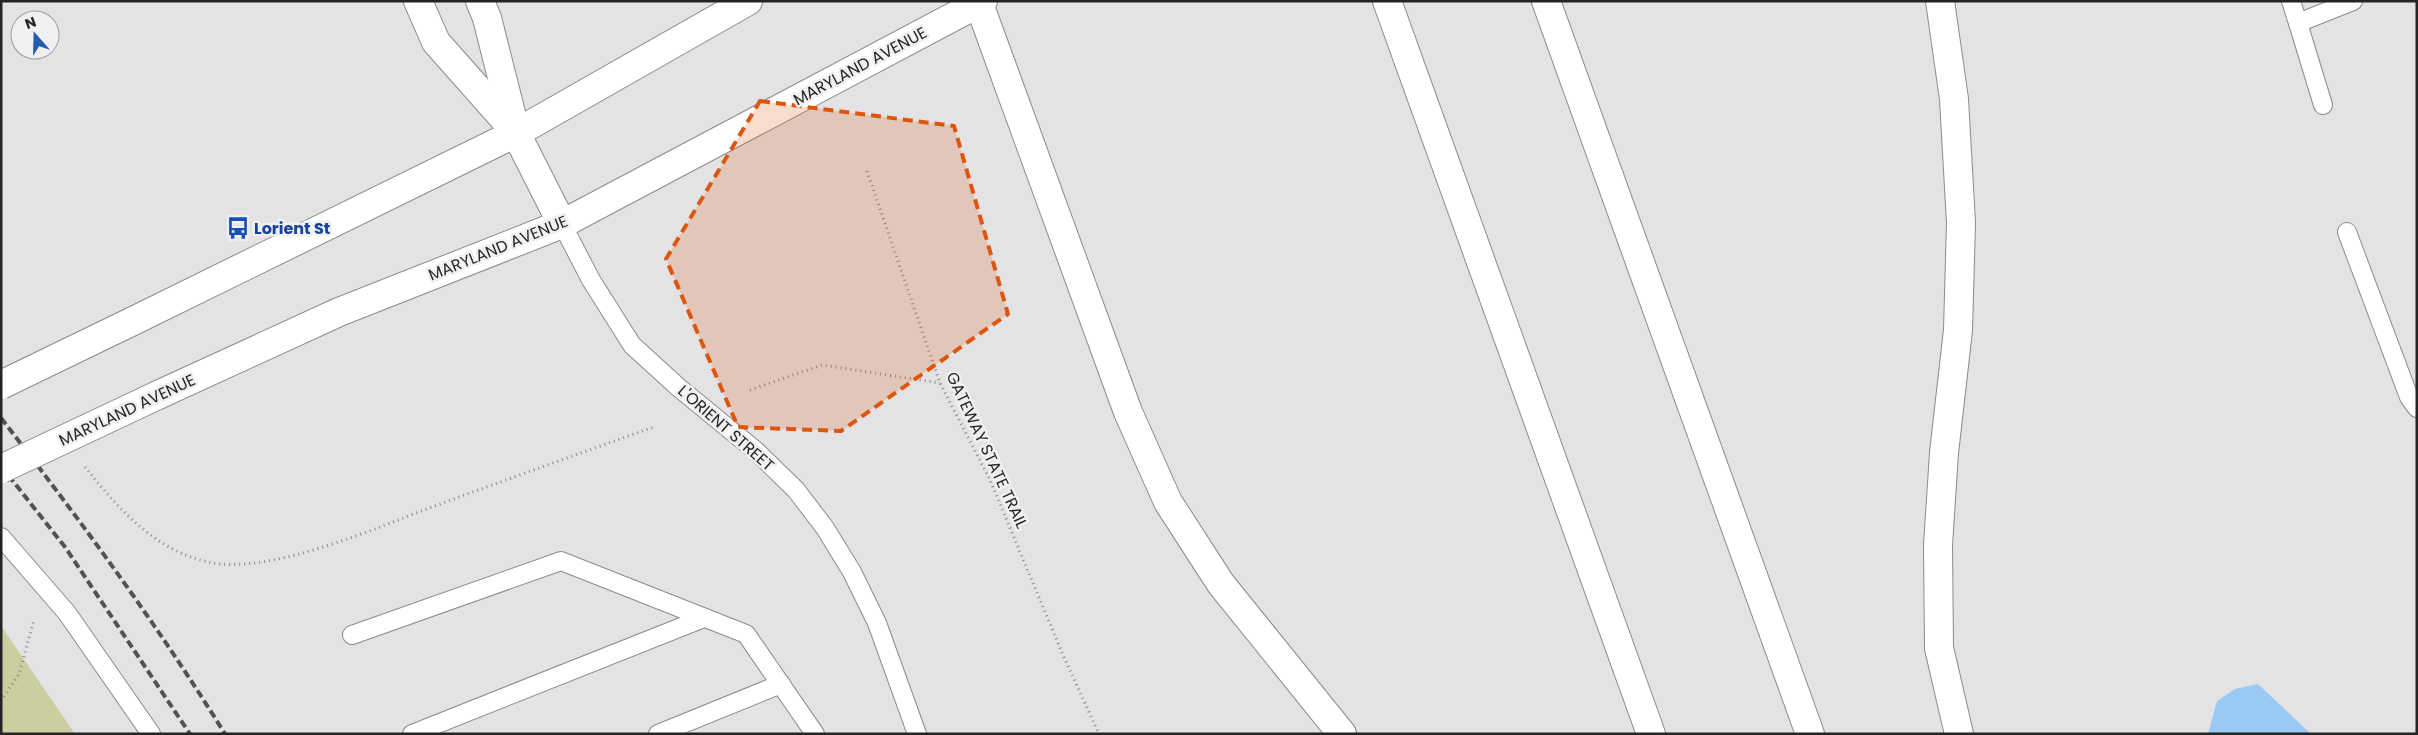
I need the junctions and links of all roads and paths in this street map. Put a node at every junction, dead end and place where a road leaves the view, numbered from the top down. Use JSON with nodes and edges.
{"nodes":[{"id":1,"x":418,"y":1,"type":"edge"},
{"id":2,"x":480,"y":1,"type":"edge"},
{"id":3,"x":748,"y":1,"type":"edge"},
{"id":4,"x":1387,"y":1,"type":"edge"},
{"id":5,"x":1546,"y":1,"type":"edge"},
{"id":6,"x":1940,"y":1,"type":"edge"},
{"id":7,"x":2291,"y":1,"type":"edge"},
{"id":8,"x":2353,"y":1,"type":"edge"},
{"id":9,"x":980,"y":2,"type":"edge"},
{"id":10,"x":2298,"y":23,"type":"junction"},
{"id":11,"x":2323,"y":105,"type":"dead end"},
{"id":12,"x":516,"y":133,"type":"junction"},
{"id":13,"x":867,"y":171,"type":"dead end"},
{"id":14,"x":562,"y":224,"type":"junction"},
{"id":15,"x":2347,"y":232,"type":"dead end"},
{"id":16,"x":940,"y":383,"type":"junction"},
{"id":17,"x":1,"y":385,"type":"edge"},
{"id":18,"x":750,"y":390,"type":"dead end"},
{"id":19,"x":2417,"y":408,"type":"edge"},
{"id":20,"x":654,"y":427,"type":"dead end"},
{"id":21,"x":82,"y":462,"type":"dead end"},
{"id":22,"x":1,"y":469,"type":"edge"},
{"id":23,"x":1,"y":537,"type":"edge"},
{"id":24,"x":46,"y":589,"type":"junction"},
{"id":25,"x":704,"y":618,"type":"junction"},
{"id":26,"x":352,"y":635,"type":"dead end"},
{"id":27,"x":781,"y":684,"type":"junction"},
{"id":28,"x":1,"y":701,"type":"edge"},
{"id":29,"x":151,"y":734,"type":"edge"},
{"id":30,"x":412,"y":734,"type":"edge"},
{"id":31,"x":658,"y":734,"type":"edge"},
{"id":32,"x":815,"y":734,"type":"edge"},
{"id":33,"x":917,"y":734,"type":"edge"},
{"id":34,"x":1099,"y":734,"type":"edge"},
{"id":35,"x":1342,"y":734,"type":"edge"},
{"id":36,"x":1651,"y":734,"type":"edge"},
{"id":37,"x":1810,"y":734,"type":"edge"},
{"id":38,"x":1959,"y":734,"type":"edge"}],
"edges":[{"from":1,"to":12,"type":"main road","name":"L'ORIENT STREET"},
{"from":2,"to":12,"type":"main road","name":"L'ORIENT STREET"},
{"from":3,"to":12,"type":"main road"},
{"from":4,"to":36,"type":"main road"},
{"from":5,"to":37,"type":"main road"},
{"from":6,"to":38,"type":"main road"},
{"from":7,"to":10,"type":"lane"},
{"from":8,"to":10,"type":"lane"},
{"from":9,"to":14,"type":"main road","name":"MARYLAND AVENUE"},
{"from":9,"to":35,"type":"main road"},
{"from":10,"to":11,"type":"lane"},
{"from":12,"to":14,"type":"main road","name":"L'ORIENT STREET"},
{"from":12,"to":17,"type":"main road","bridge":true},
{"from":13,"to":16,"type":"path","name":"GATEWAY STATE TRAIL"},
{"from":14,"to":22,"type":"main road","name":"MARYLAND AVENUE","bridge":true},
{"from":14,"to":33,"type":"lane","name":"L'ORIENT STREET"},
{"from":15,"to":19,"type":"lane"},
{"from":16,"to":18,"type":"path"},
{"from":16,"to":34,"type":"path","name":"GATEWAY STATE TRAIL"},
{"from":20,"to":21,"type":"path"},
{"from":23,"to":24,"type":"lane"},
{"from":24,"to":28,"type":"path"},
{"from":24,"to":29,"type":"lane"},
{"from":25,"to":26,"type":"lane"},
{"from":25,"to":27,"type":"lane"},
{"from":25,"to":30,"type":"lane"},
{"from":27,"to":31,"type":"lane"},
{"from":27,"to":32,"type":"lane"}]}
